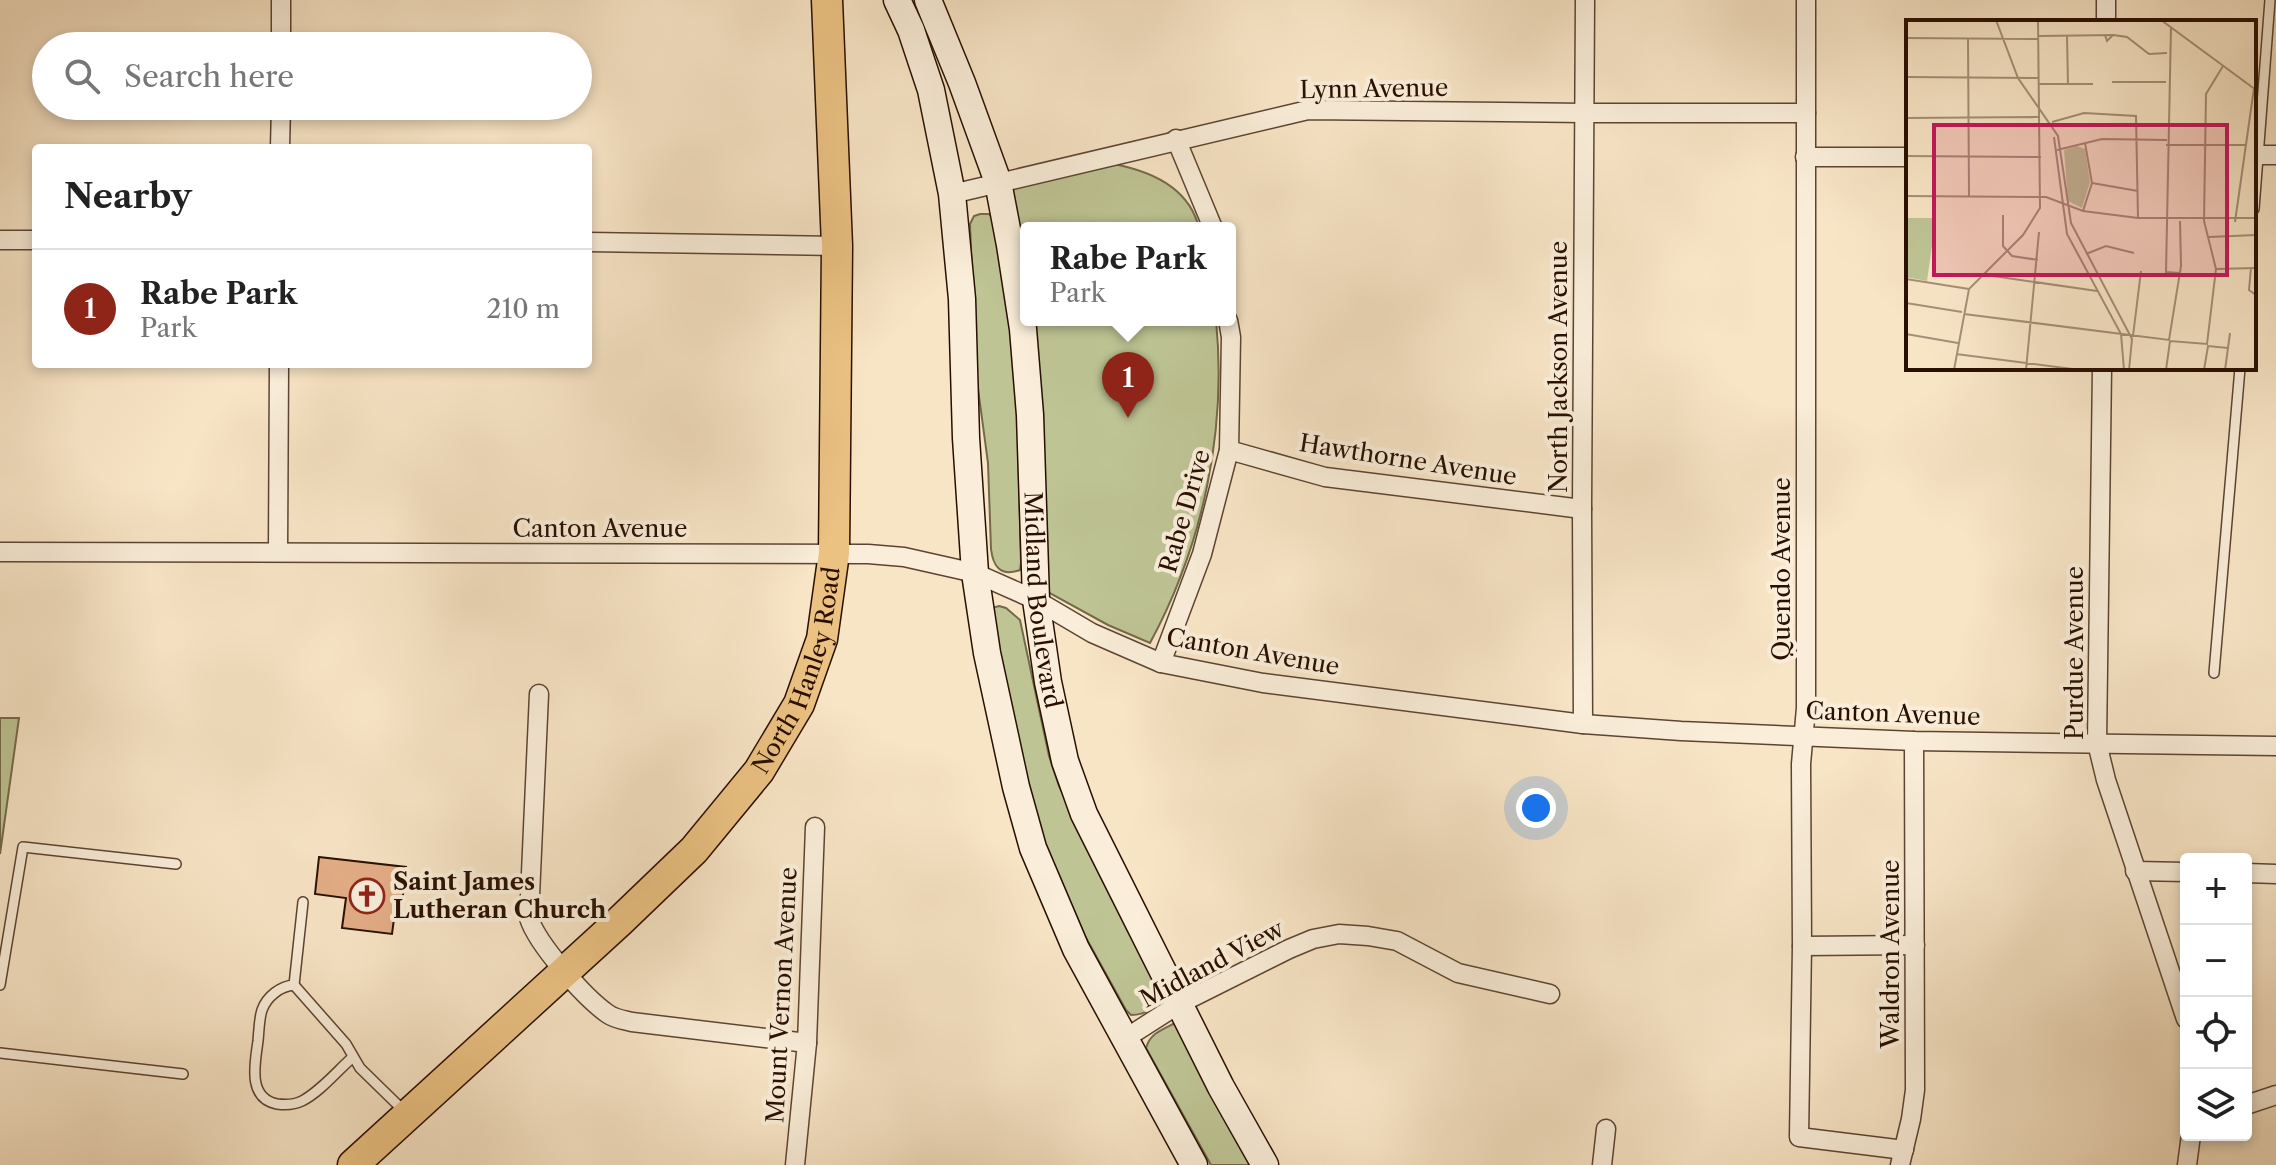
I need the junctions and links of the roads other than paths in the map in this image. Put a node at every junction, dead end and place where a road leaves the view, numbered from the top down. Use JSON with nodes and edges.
{"nodes":[{"id":1,"x":281,"y":0,"type":"edge"},
{"id":2,"x":852,"y":0,"type":"edge"},
{"id":3,"x":897,"y":0,"type":"edge"},
{"id":4,"x":928,"y":0,"type":"edge"},
{"id":5,"x":1806,"y":0,"type":"edge"},
{"id":6,"x":2270,"y":0,"type":"edge"},
{"id":7,"x":1585,"y":6,"type":"edge"},
{"id":8,"x":827,"y":8,"type":"edge"},
{"id":9,"x":281,"y":32,"type":"edge"},
{"id":10,"x":1584,"y":113,"type":"junction"},
{"id":11,"x":1806,"y":113,"type":"junction"},
{"id":12,"x":281,"y":120,"type":"edge"},
{"id":13,"x":1176,"y":139,"type":"junction"},
{"id":14,"x":280,"y":144,"type":"edge"},
{"id":15,"x":2263,"y":155,"type":"edge"},
{"id":16,"x":1805,"y":157,"type":"junction"},
{"id":17,"x":1906,"y":157,"type":"edge"},
{"id":18,"x":998,"y":182,"type":"junction"},
{"id":19,"x":952,"y":194,"type":"junction"},
{"id":20,"x":2256,"y":197,"type":"edge"},
{"id":21,"x":1211,"y":222,"type":"edge"},
{"id":22,"x":0,"y":240,"type":"edge"},
{"id":23,"x":32,"y":240,"type":"edge"},
{"id":24,"x":592,"y":242,"type":"edge"},
{"id":25,"x":837,"y":246,"type":"junction"},
{"id":26,"x":1020,"y":311,"type":"edge"},
{"id":27,"x":1022,"y":326,"type":"edge"},
{"id":28,"x":1229,"y":326,"type":"edge"},
{"id":29,"x":279,"y":368,"type":"edge"},
{"id":30,"x":2102,"y":370,"type":"edge"},
{"id":31,"x":2240,"y":370,"type":"edge"},
{"id":32,"x":1229,"y":450,"type":"junction"},
{"id":33,"x":1582,"y":509,"type":"junction"},
{"id":34,"x":0,"y":552,"type":"edge"},
{"id":35,"x":278,"y":552,"type":"junction"},
{"id":36,"x":834,"y":553,"type":"junction"},
{"id":37,"x":975,"y":573,"type":"junction"},
{"id":38,"x":1036,"y":600,"type":"junction"},
{"id":39,"x":1161,"y":663,"type":"junction"},
{"id":40,"x":2214,"y":673,"type":"dead end"},
{"id":41,"x":539,"y":694,"type":"dead end"},
{"id":42,"x":1583,"y":724,"type":"junction"},
{"id":43,"x":1804,"y":735,"type":"junction"},
{"id":44,"x":1914,"y":741,"type":"junction"},
{"id":45,"x":2097,"y":743,"type":"junction"},
{"id":46,"x":2276,"y":746,"type":"edge"},
{"id":47,"x":815,"y":827,"type":"dead end"},
{"id":48,"x":176,"y":864,"type":"dead end"},
{"id":49,"x":2135,"y":871,"type":"junction"},
{"id":50,"x":2180,"y":872,"type":"edge"},
{"id":51,"x":2252,"y":873,"type":"edge"},
{"id":52,"x":2276,"y":874,"type":"edge"},
{"id":53,"x":303,"y":902,"type":"dead end"},
{"id":54,"x":1915,"y":945,"type":"junction"},
{"id":55,"x":1802,"y":946,"type":"junction"},
{"id":56,"x":564,"y":970,"type":"junction"},
{"id":57,"x":0,"y":985,"type":"edge"},
{"id":58,"x":294,"y":985,"type":"junction"},
{"id":59,"x":1550,"y":994,"type":"dead end"},
{"id":60,"x":2180,"y":1002,"type":"edge"},
{"id":61,"x":1179,"y":1004,"type":"junction"},
{"id":62,"x":1126,"y":1038,"type":"junction"},
{"id":63,"x":807,"y":1043,"type":"junction"},
{"id":64,"x":0,"y":1053,"type":"edge"},
{"id":65,"x":353,"y":1057,"type":"junction"},
{"id":66,"x":183,"y":1074,"type":"dead end"},
{"id":67,"x":2276,"y":1095,"type":"edge"},
{"id":68,"x":2252,"y":1103,"type":"edge"},
{"id":69,"x":408,"y":1115,"type":"junction"},
{"id":70,"x":1606,"y":1129,"type":"dead end"},
{"id":71,"x":2190,"y":1141,"type":"edge"},
{"id":72,"x":1902,"y":1158,"type":"edge"},
{"id":73,"x":353,"y":1165,"type":"edge"},
{"id":74,"x":795,"y":1165,"type":"edge"},
{"id":75,"x":1194,"y":1165,"type":"edge"},
{"id":76,"x":1265,"y":1165,"type":"edge"},
{"id":77,"x":1602,"y":1165,"type":"edge"},
{"id":78,"x":2187,"y":1165,"type":"edge"}],
"edges":[{"from":1,"to":9,"type":"street"},
{"from":2,"to":8,"type":"main road"},
{"from":3,"to":19,"type":"main road"},
{"from":4,"to":18,"type":"main road","name":"Midland Boulevard"},
{"from":5,"to":11,"type":"street","name":"Quendo Avenue"},
{"from":6,"to":15,"type":"lane"},
{"from":7,"to":10,"type":"street","name":"North Jackson Avenue"},
{"from":8,"to":25,"type":"main road","name":"North Hanley Road"},
{"from":10,"to":11,"type":"street","name":"Lynn Avenue"},
{"from":10,"to":13,"type":"street","name":"Lynn Avenue"},
{"from":10,"to":33,"type":"street","name":"North Jackson Avenue"},
{"from":11,"to":16,"type":"street","name":"Quendo Avenue"},
{"from":12,"to":14,"type":"street"},
{"from":13,"to":18,"type":"street","name":"Lynn Avenue"},
{"from":13,"to":21,"type":"street"},
{"from":15,"to":20,"type":"lane"},
{"from":16,"to":17,"type":"street"},
{"from":16,"to":43,"type":"street","name":"Quendo Avenue"},
{"from":18,"to":19,"type":"street","name":"Lynn Avenue"},
{"from":18,"to":26,"type":"main road","name":"Midland Boulevard"},
{"from":19,"to":37,"type":"main road"},
{"from":22,"to":23,"type":"street"},
{"from":24,"to":25,"type":"street"},
{"from":25,"to":36,"type":"main road","name":"North Hanley Road"},
{"from":27,"to":38,"type":"main road","name":"Midland Boulevard"},
{"from":28,"to":32,"type":"street","name":"Rabe Drive"},
{"from":29,"to":35,"type":"street"},
{"from":30,"to":45,"type":"street","name":"Purdue Avenue"},
{"from":31,"to":40,"type":"lane"},
{"from":32,"to":33,"type":"street","name":"Hawthorne Avenue"},
{"from":32,"to":39,"type":"street","name":"Rabe Drive"},
{"from":33,"to":42,"type":"street","name":"North Jackson Avenue"},
{"from":34,"to":35,"type":"street","name":"Canton Avenue"},
{"from":35,"to":36,"type":"street","name":"Canton Avenue"},
{"from":36,"to":37,"type":"street","name":"Canton Avenue"},
{"from":36,"to":56,"type":"main road","name":"North Hanley Road"},
{"from":37,"to":38,"type":"street","name":"Canton Avenue"},
{"from":37,"to":62,"type":"main road"},
{"from":38,"to":39,"type":"street","name":"Canton Avenue"},
{"from":38,"to":61,"type":"main road","name":"Midland Boulevard"},
{"from":39,"to":42,"type":"street","name":"Canton Avenue"},
{"from":41,"to":56,"type":"street"},
{"from":42,"to":43,"type":"street","name":"Canton Avenue"},
{"from":43,"to":44,"type":"street","name":"Canton Avenue"},
{"from":43,"to":55,"type":"street","name":"Quendo Avenue"},
{"from":44,"to":45,"type":"street","name":"Canton Avenue"},
{"from":44,"to":54,"type":"street","name":"Waldron Avenue"},
{"from":45,"to":46,"type":"street","name":"Canton Avenue"},
{"from":45,"to":49,"type":"street","name":"Purdue Avenue"},
{"from":47,"to":63,"type":"street","name":"Mount Vernon Avenue"},
{"from":48,"to":57,"type":"lane"},
{"from":49,"to":50,"type":"street"},
{"from":49,"to":60,"type":"street","name":"Purdue Avenue"},
{"from":51,"to":52,"type":"street"},
{"from":53,"to":58,"type":"lane"},
{"from":54,"to":55,"type":"street"},
{"from":54,"to":72,"type":"street","name":"Waldron Avenue"},
{"from":55,"to":72,"type":"street","name":"Quendo Avenue"},
{"from":56,"to":63,"type":"street"},
{"from":56,"to":69,"type":"main road","name":"North Hanley Road"},
{"from":58,"to":65,"type":"lane"},
{"from":58,"to":65,"type":"lane"},
{"from":59,"to":61,"type":"street","name":"Midland View"},
{"from":61,"to":62,"type":"street","name":"Midland View"},
{"from":61,"to":76,"type":"main road","name":"Midland Boulevard"},
{"from":62,"to":75,"type":"main road"},
{"from":63,"to":74,"type":"street","name":"Mount Vernon Avenue"},
{"from":64,"to":66,"type":"lane"},
{"from":65,"to":69,"type":"lane"},
{"from":67,"to":68,"type":"street"},
{"from":69,"to":73,"type":"main road","name":"North Hanley Road"},
{"from":70,"to":77,"type":"street"},
{"from":71,"to":78,"type":"street"}]}
